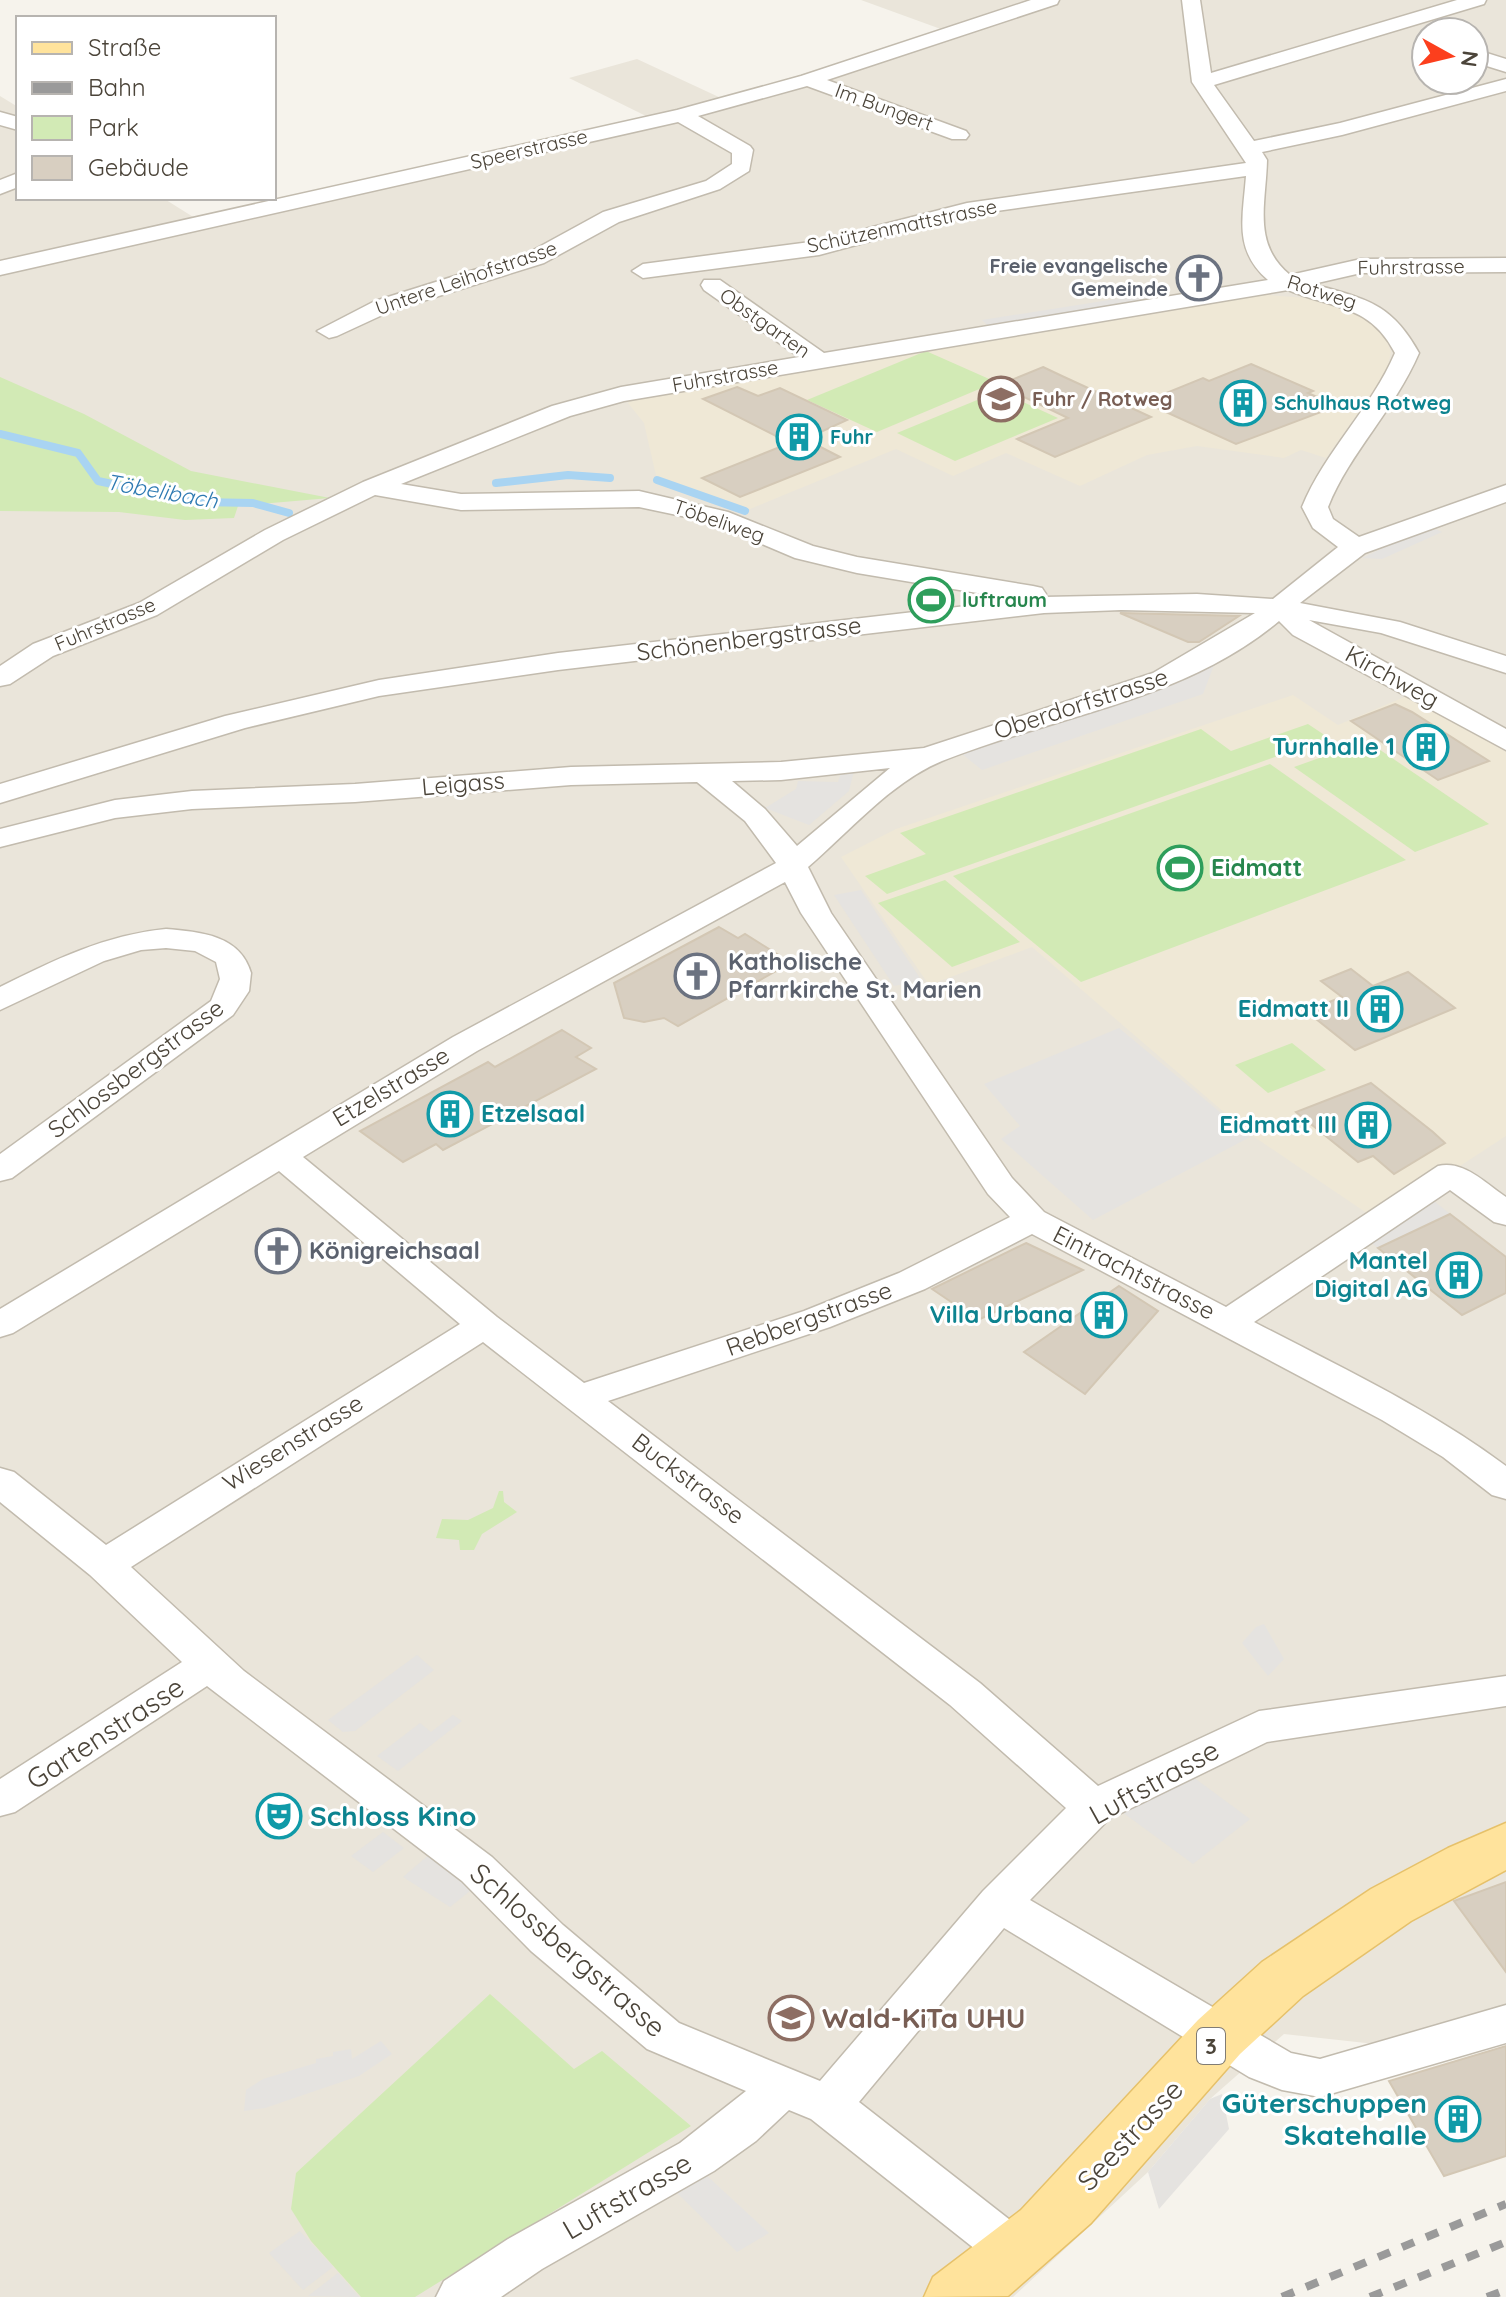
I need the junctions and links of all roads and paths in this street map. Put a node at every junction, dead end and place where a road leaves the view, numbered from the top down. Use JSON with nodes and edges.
{"nodes":[{"id":1,"x":1050,"y":0,"type":"edge"},
{"id":2,"x":1191,"y":0,"type":"edge"},
{"id":3,"x":1477,"y":0,"type":"edge"},
{"id":4,"x":1396,"y":25,"type":"junction"},
{"id":5,"x":1410,"y":31,"type":"edge"},
{"id":6,"x":808,"y":80,"type":"junction"},
{"id":7,"x":1202,"y":82,"type":"junction"},
{"id":8,"x":1506,"y":85,"type":"edge"},
{"id":9,"x":681,"y":115,"type":"junction"},
{"id":10,"x":959,"y":135,"type":"dead end"},
{"id":11,"x":1253,"y":158,"type":"junction"},
{"id":12,"x":1506,"y":265,"type":"edge"},
{"id":13,"x":0,"y":268,"type":"edge"},
{"id":14,"x":643,"y":271,"type":"dead end"},
{"id":15,"x":1289,"y":283,"type":"junction"},
{"id":16,"x":712,"y":285,"type":"dead end"},
{"id":17,"x":329,"y":331,"type":"dead end"},
{"id":18,"x":818,"y":360,"type":"junction"},
{"id":19,"x":372,"y":487,"type":"junction"},
{"id":20,"x":1506,"y":493,"type":"edge"},
{"id":21,"x":1356,"y":547,"type":"junction"},
{"id":22,"x":1059,"y":602,"type":"junction"},
{"id":23,"x":1282,"y":608,"type":"junction"},
{"id":24,"x":1506,"y":665,"type":"edge"},
{"id":25,"x":0,"y":678,"type":"edge"},
{"id":26,"x":1506,"y":741,"type":"edge"},
{"id":27,"x":929,"y":756,"type":"junction"},
{"id":28,"x":707,"y":775,"type":"junction"},
{"id":29,"x":0,"y":794,"type":"edge"},
{"id":30,"x":0,"y":838,"type":"edge"},
{"id":31,"x":792,"y":866,"type":"junction"},
{"id":32,"x":0,"y":1000,"type":"edge"},
{"id":33,"x":279,"y":1154,"type":"junction"},
{"id":34,"x":0,"y":1170,"type":"edge"},
{"id":35,"x":1506,"y":1214,"type":"edge"},
{"id":36,"x":1032,"y":1220,"type":"junction"},
{"id":37,"x":1230,"y":1321,"type":"junction"},
{"id":38,"x":0,"y":1325,"type":"edge"},
{"id":39,"x":484,"y":1325,"type":"junction"},
{"id":40,"x":578,"y":1398,"type":"junction"},
{"id":41,"x":0,"y":1481,"type":"edge"},
{"id":42,"x":1506,"y":1486,"type":"edge"},
{"id":43,"x":104,"y":1565,"type":"junction"},
{"id":44,"x":209,"y":1665,"type":"junction"},
{"id":45,"x":1506,"y":1691,"type":"edge"},
{"id":46,"x":0,"y":1800,"type":"edge"},
{"id":47,"x":1094,"y":1807,"type":"junction"},
{"id":48,"x":1506,"y":1845,"type":"edge"},
{"id":49,"x":999,"y":1903,"type":"junction"},
{"id":50,"x":1506,"y":2024,"type":"edge"},
{"id":51,"x":1220,"y":2035,"type":"junction"},
{"id":52,"x":784,"y":2085,"type":"junction"},
{"id":53,"x":828,"y":2105,"type":"junction"},
{"id":54,"x":1016,"y":2253,"type":"junction"},
{"id":55,"x":461,"y":2297,"type":"edge"},
{"id":56,"x":956,"y":2297,"type":"edge"}],
"edges":[{"from":1,"to":6,"type":"street","name":"Speerstrasse"},
{"from":2,"to":7,"type":"street"},
{"from":3,"to":4,"type":"street"},
{"from":4,"to":5,"type":"street"},
{"from":4,"to":7,"type":"street"},
{"from":6,"to":9,"type":"street","name":"Speerstrasse"},
{"from":6,"to":10,"type":"street","name":"Im Bungert"},
{"from":7,"to":11,"type":"street"},
{"from":8,"to":11,"type":"street","name":"Schützenmattstrasse"},
{"from":9,"to":13,"type":"street","name":"Speerstrasse"},
{"from":9,"to":17,"type":"street","name":"Untere Leihofstrasse"},
{"from":11,"to":14,"type":"street","name":"Schützenmattstrasse"},
{"from":11,"to":15,"type":"street","name":"Rotweg"},
{"from":12,"to":15,"type":"street","name":"Fuhrstrasse"},
{"from":15,"to":18,"type":"street","name":"Fuhrstrasse"},
{"from":15,"to":21,"type":"street","name":"Rotweg"},
{"from":16,"to":18,"type":"street","name":"Obstgarten"},
{"from":18,"to":19,"type":"street","name":"Fuhrstrasse"},
{"from":19,"to":22,"type":"street","name":"Töbeliweg"},
{"from":19,"to":25,"type":"street","name":"Fuhrstrasse"},
{"from":20,"to":21,"type":"street","name":"Oberdorfstrasse"},
{"from":21,"to":23,"type":"street","name":"Oberdorfstrasse"},
{"from":22,"to":23,"type":"street","name":"Schönenbergstrasse"},
{"from":22,"to":29,"type":"street","name":"Schönenbergstrasse"},
{"from":23,"to":24,"type":"street","name":"Schönenbergstrasse"},
{"from":23,"to":26,"type":"street","name":"Kirchweg"},
{"from":23,"to":27,"type":"street","name":"Oberdorfstrasse"},
{"from":27,"to":28,"type":"street","name":"Leigass"},
{"from":27,"to":31,"type":"street","name":"Oberdorfstrasse"},
{"from":28,"to":30,"type":"street","name":"Leigass"},
{"from":28,"to":31,"type":"street","name":"Eintrachtstrasse"},
{"from":31,"to":33,"type":"street","name":"Etzelstrasse"},
{"from":31,"to":36,"type":"street","name":"Eintrachtstrasse"},
{"from":32,"to":34,"type":"street","name":"Schlossbergstrasse"},
{"from":33,"to":38,"type":"street","name":"Etzelstrasse"},
{"from":33,"to":39,"type":"street","name":"Buckstrasse"},
{"from":35,"to":37,"type":"street"},
{"from":36,"to":37,"type":"street","name":"Eintrachtstrasse"},
{"from":36,"to":40,"type":"street","name":"Rebbergstrasse"},
{"from":37,"to":42,"type":"street","name":"Eintrachtstrasse"},
{"from":39,"to":40,"type":"street","name":"Buckstrasse"},
{"from":39,"to":43,"type":"street","name":"Wiesenstrasse"},
{"from":40,"to":47,"type":"street","name":"Buckstrasse"},
{"from":41,"to":43,"type":"street","name":"Schlossbergstrasse"},
{"from":43,"to":44,"type":"street","name":"Schlossbergstrasse"},
{"from":44,"to":46,"type":"street","name":"Gartenstrasse"},
{"from":44,"to":52,"type":"street","name":"Schlossbergstrasse"},
{"from":45,"to":47,"type":"street","name":"Luftstrasse"},
{"from":47,"to":49,"type":"street","name":"Luftstrasse"},
{"from":48,"to":51,"type":"main road","name":"Seestrasse","number":"3"},
{"from":49,"to":51,"type":"street"},
{"from":49,"to":53,"type":"street","name":"Luftstrasse"},
{"from":50,"to":51,"type":"street"},
{"from":51,"to":54,"type":"main road","name":"Seestrasse","number":"3"},
{"from":52,"to":53,"type":"street","name":"Schlossbergstrasse"},
{"from":52,"to":55,"type":"street","name":"Luftstrasse"},
{"from":53,"to":54,"type":"street","name":"Schlossbergstrasse"},
{"from":54,"to":56,"type":"main road","name":"Seestrasse","number":"3"}]}
